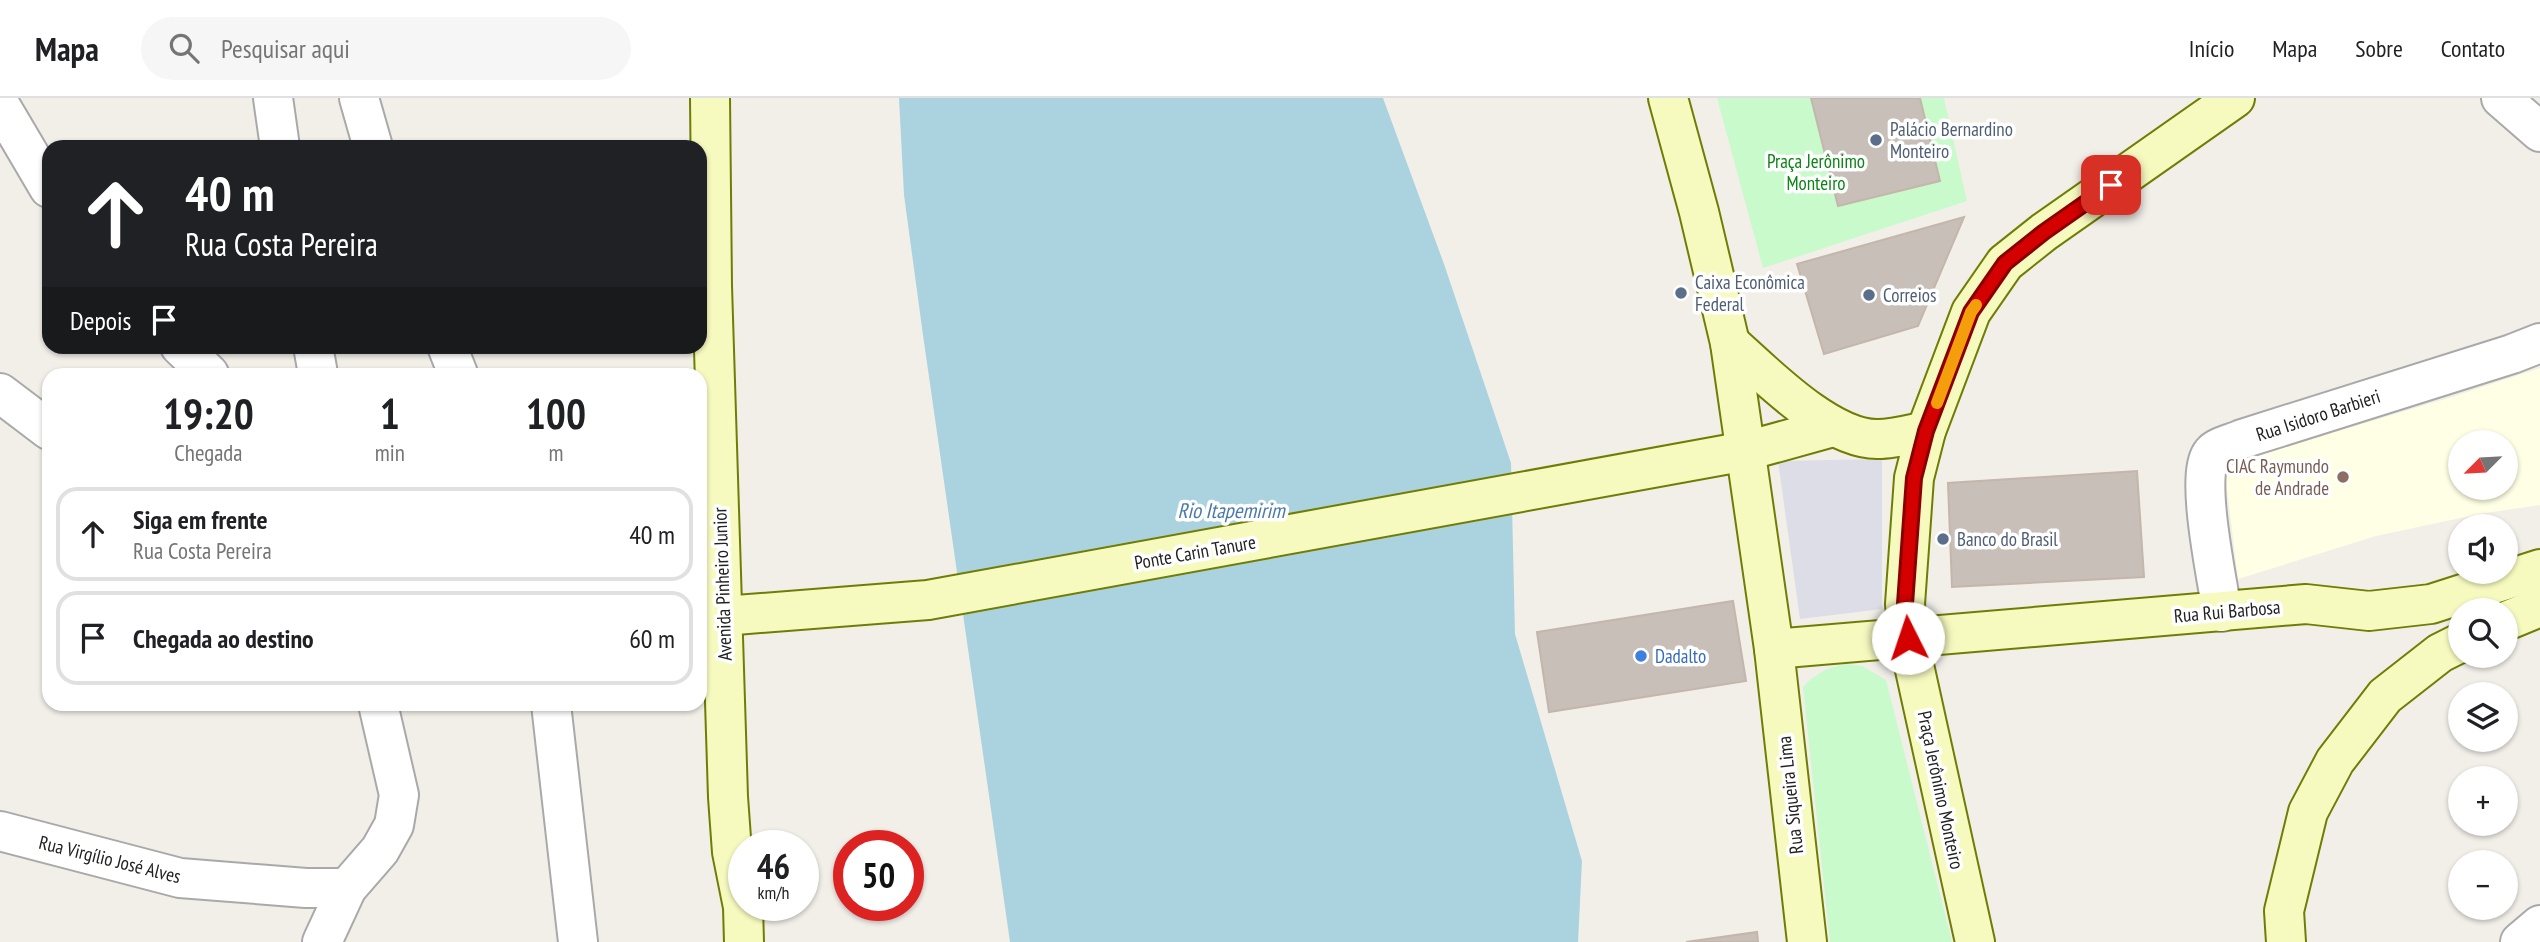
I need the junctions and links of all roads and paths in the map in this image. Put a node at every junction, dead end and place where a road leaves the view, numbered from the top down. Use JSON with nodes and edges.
{"nodes":[{"id":1,"x":272,"y":98,"type":"edge"},
{"id":2,"x":359,"y":98,"type":"edge"},
{"id":3,"x":710,"y":98,"type":"edge"},
{"id":4,"x":1668,"y":98,"type":"edge"},
{"id":5,"x":2235,"y":98,"type":"edge"},
{"id":6,"x":2501,"y":98,"type":"edge"},
{"id":7,"x":0,"y":105,"type":"edge"},
{"id":8,"x":2540,"y":132,"type":"edge"},
{"id":9,"x":279,"y":140,"type":"edge"},
{"id":10,"x":371,"y":140,"type":"edge"},
{"id":11,"x":42,"y":176,"type":"edge"},
{"id":12,"x":1730,"y":343,"type":"junction"},
{"id":13,"x":2540,"y":343,"type":"edge"},
{"id":14,"x":188,"y":354,"type":"edge"},
{"id":15,"x":203,"y":368,"type":"edge"},
{"id":16,"x":0,"y":393,"type":"edge"},
{"id":17,"x":42,"y":425,"type":"edge"},
{"id":18,"x":1833,"y":427,"type":"junction"},
{"id":19,"x":1926,"y":431,"type":"junction"},
{"id":20,"x":1746,"y":451,"type":"junction"},
{"id":21,"x":2540,"y":569,"type":"edge"},
{"id":22,"x":2540,"y":607,"type":"edge"},
{"id":23,"x":2222,"y":612,"type":"junction"},
{"id":24,"x":723,"y":616,"type":"junction"},
{"id":25,"x":2518,"y":616,"type":"edge"},
{"id":26,"x":1908,"y":638,"type":"junction"},
{"id":27,"x":1774,"y":649,"type":"junction"},
{"id":28,"x":2448,"y":649,"type":"edge"},
{"id":29,"x":380,"y":711,"type":"edge"},
{"id":30,"x":552,"y":711,"type":"edge"},
{"id":31,"x":0,"y":831,"type":"edge"},
{"id":32,"x":347,"y":888,"type":"junction"},
{"id":33,"x":743,"y":924,"type":"edge"},
{"id":34,"x":2540,"y":925,"type":"edge"},
{"id":35,"x":322,"y":942,"type":"edge"},
{"id":36,"x":578,"y":942,"type":"edge"},
{"id":37,"x":761,"y":942,"type":"edge"},
{"id":38,"x":1807,"y":942,"type":"edge"},
{"id":39,"x":1975,"y":942,"type":"edge"},
{"id":40,"x":2286,"y":942,"type":"edge"},
{"id":41,"x":2520,"y":942,"type":"edge"}],
"edges":[{"from":1,"to":9,"type":"street"},
{"from":2,"to":10,"type":"street"},
{"from":3,"to":24,"type":"main road","name":"Avenida Pinheiro Junior"},
{"from":4,"to":12,"type":"main road"},
{"from":5,"to":19,"type":"main road","name":"Praça Jerônimo Monteiro"},
{"from":6,"to":8,"type":"street"},
{"from":7,"to":11,"type":"street"},
{"from":12,"to":18,"type":"main road"},
{"from":12,"to":20,"type":"main road"},
{"from":13,"to":23,"type":"street","name":"Rua Isidoro Barbieri"},
{"from":14,"to":15,"type":"street"},
{"from":16,"to":17,"type":"street"},
{"from":18,"to":19,"type":"main road"},
{"from":18,"to":20,"type":"main road"},
{"from":19,"to":26,"type":"main road","name":"Praça Jerônimo Monteiro"},
{"from":20,"to":24,"type":"main road","name":"Ponte Carin Tanure"},
{"from":20,"to":27,"type":"main road"},
{"from":21,"to":23,"type":"main road","name":"Rua Rui Barbosa"},
{"from":22,"to":25,"type":"main road"},
{"from":23,"to":26,"type":"main road","name":"Rua Rui Barbosa"},
{"from":24,"to":33,"type":"main road","name":"Avenida Pinheiro Junior"},
{"from":26,"to":27,"type":"main road"},
{"from":26,"to":39,"type":"main road","name":"Praça Jerônimo Monteiro"},
{"from":27,"to":38,"type":"main road","name":"Rua Siqueira Lima"},
{"from":28,"to":40,"type":"main road"},
{"from":29,"to":32,"type":"street"},
{"from":30,"to":36,"type":"street"},
{"from":31,"to":32,"type":"street","name":"Rua Virgílio José Alves"},
{"from":32,"to":35,"type":"street"},
{"from":33,"to":37,"type":"main road","name":"Avenida Pinheiro Junior"},
{"from":34,"to":41,"type":"street"}]}
